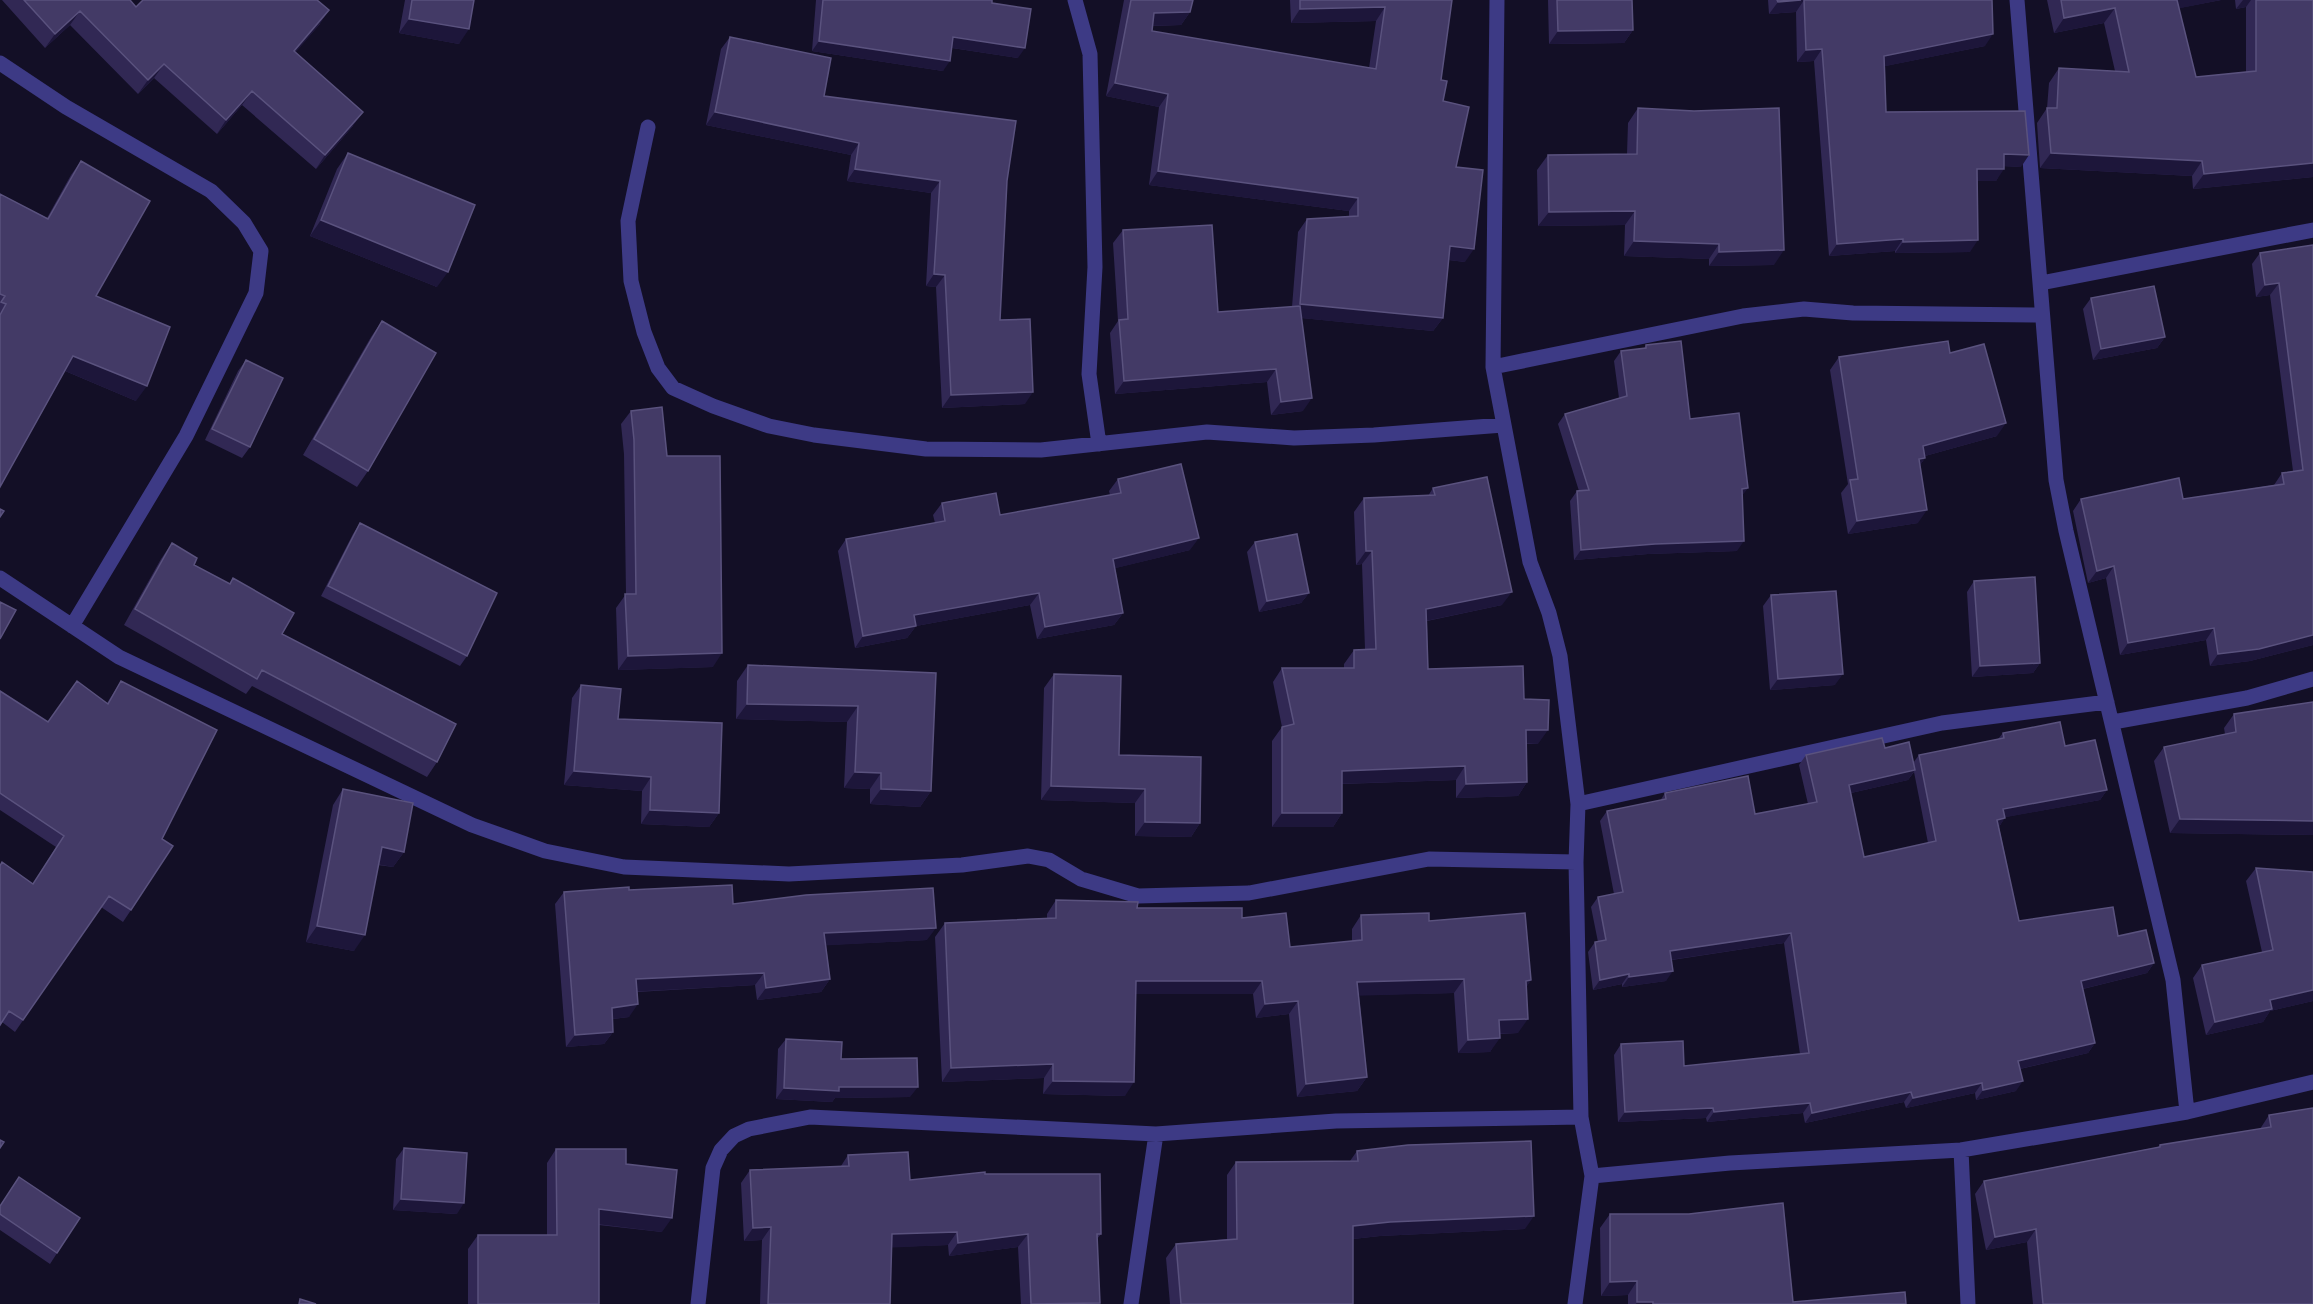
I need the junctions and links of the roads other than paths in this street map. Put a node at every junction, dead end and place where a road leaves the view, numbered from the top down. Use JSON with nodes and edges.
{"nodes":[{"id":1,"x":1076,"y":0,"type":"edge"},
{"id":2,"x":1497,"y":0,"type":"edge"},
{"id":3,"x":2017,"y":0,"type":"edge"},
{"id":4,"x":0,"y":63,"type":"edge"},
{"id":5,"x":648,"y":127,"type":"dead end"},
{"id":6,"x":2313,"y":230,"type":"edge"},
{"id":7,"x":2042,"y":283,"type":"junction"},
{"id":8,"x":2043,"y":315,"type":"junction"},
{"id":9,"x":1493,"y":367,"type":"junction"},
{"id":10,"x":1503,"y":425,"type":"junction"},
{"id":11,"x":1099,"y":444,"type":"junction"},
{"id":12,"x":0,"y":578,"type":"edge"},
{"id":13,"x":72,"y":626,"type":"junction"},
{"id":14,"x":2313,"y":679,"type":"edge"},
{"id":15,"x":2107,"y":702,"type":"junction"},
{"id":16,"x":2113,"y":722,"type":"junction"},
{"id":17,"x":1578,"y":804,"type":"junction"},
{"id":18,"x":1576,"y":862,"type":"junction"},
{"id":19,"x":2313,"y":1082,"type":"edge"},
{"id":20,"x":2187,"y":1112,"type":"junction"},
{"id":21,"x":1581,"y":1116,"type":"junction"},
{"id":22,"x":1156,"y":1134,"type":"junction"},
{"id":23,"x":1961,"y":1150,"type":"junction"},
{"id":24,"x":1592,"y":1176,"type":"junction"},
{"id":25,"x":698,"y":1304,"type":"edge"},
{"id":26,"x":1131,"y":1304,"type":"edge"},
{"id":27,"x":1575,"y":1304,"type":"edge"},
{"id":28,"x":1968,"y":1304,"type":"edge"}],
"edges":[{"from":1,"to":11,"type":"street"},
{"from":2,"to":9,"type":"street"},
{"from":3,"to":7,"type":"street"},
{"from":4,"to":13,"type":"street"},
{"from":5,"to":11,"type":"street"},
{"from":6,"to":7,"type":"street"},
{"from":7,"to":8,"type":"street"},
{"from":8,"to":9,"type":"street"},
{"from":8,"to":15,"type":"street"},
{"from":9,"to":10,"type":"street"},
{"from":10,"to":11,"type":"street"},
{"from":10,"to":17,"type":"street"},
{"from":12,"to":13,"type":"street"},
{"from":13,"to":18,"type":"street"},
{"from":14,"to":16,"type":"street"},
{"from":15,"to":16,"type":"street"},
{"from":15,"to":17,"type":"street"},
{"from":16,"to":20,"type":"street"},
{"from":17,"to":18,"type":"street"},
{"from":18,"to":21,"type":"street"},
{"from":19,"to":20,"type":"street"},
{"from":20,"to":23,"type":"street"},
{"from":21,"to":22,"type":"street"},
{"from":21,"to":24,"type":"street"},
{"from":22,"to":25,"type":"street"},
{"from":22,"to":26,"type":"street"},
{"from":23,"to":24,"type":"street"},
{"from":23,"to":28,"type":"street"},
{"from":24,"to":27,"type":"street"}]}
